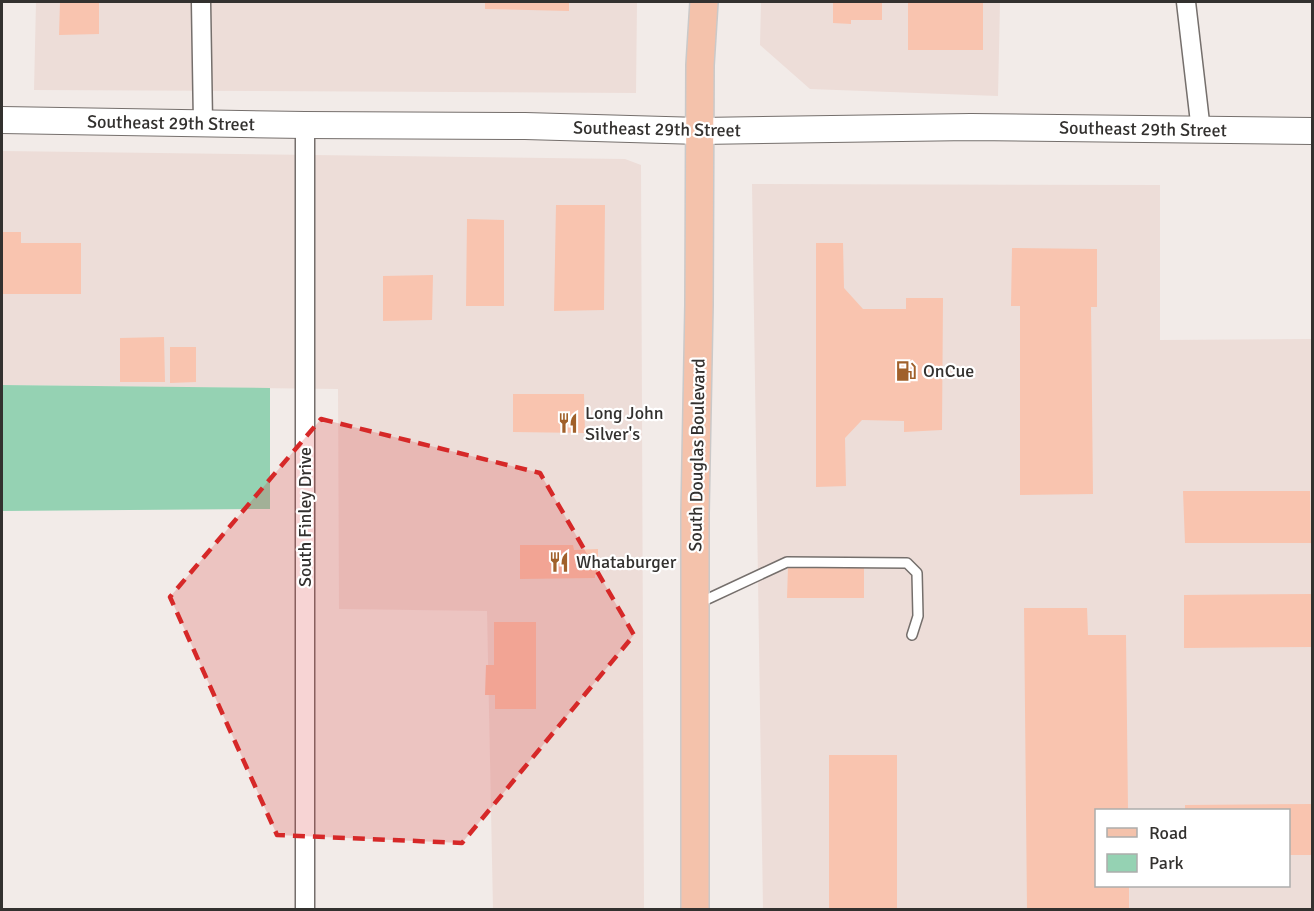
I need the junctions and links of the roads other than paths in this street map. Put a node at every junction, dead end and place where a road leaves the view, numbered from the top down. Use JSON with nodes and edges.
{"nodes":[{"id":1,"x":201,"y":2,"type":"edge"},
{"id":2,"x":704,"y":2,"type":"edge"},
{"id":3,"x":1186,"y":2,"type":"edge"},
{"id":4,"x":2,"y":120,"type":"edge"},
{"id":5,"x":203,"y":123,"type":"junction"},
{"id":6,"x":305,"y":125,"type":"junction"},
{"id":7,"x":700,"y":131,"type":"junction"},
{"id":8,"x":1201,"y":131,"type":"junction"},
{"id":9,"x":1312,"y":131,"type":"edge"},
{"id":10,"x":695,"y":605,"type":"junction"},
{"id":11,"x":912,"y":635,"type":"dead end"},
{"id":12,"x":305,"y":909,"type":"edge"},
{"id":13,"x":695,"y":909,"type":"edge"}],
"edges":[{"from":1,"to":5,"type":"street"},
{"from":2,"to":7,"type":"main road","name":"South Douglas Boulevard"},
{"from":3,"to":8,"type":"street"},
{"from":4,"to":5,"type":"main road","name":"Southeast 29th Street"},
{"from":5,"to":6,"type":"main road","name":"Southeast 29th Street"},
{"from":6,"to":7,"type":"main road","name":"Southeast 29th Street"},
{"from":6,"to":12,"type":"street","name":"South Finley Drive"},
{"from":7,"to":8,"type":"main road","name":"Southeast 29th Street"},
{"from":7,"to":10,"type":"main road","name":"South Douglas Boulevard"},
{"from":8,"to":9,"type":"main road","name":"Southeast 29th Street"},
{"from":10,"to":11,"type":"lane"},
{"from":10,"to":13,"type":"main road","name":"South Douglas Boulevard"}]}
